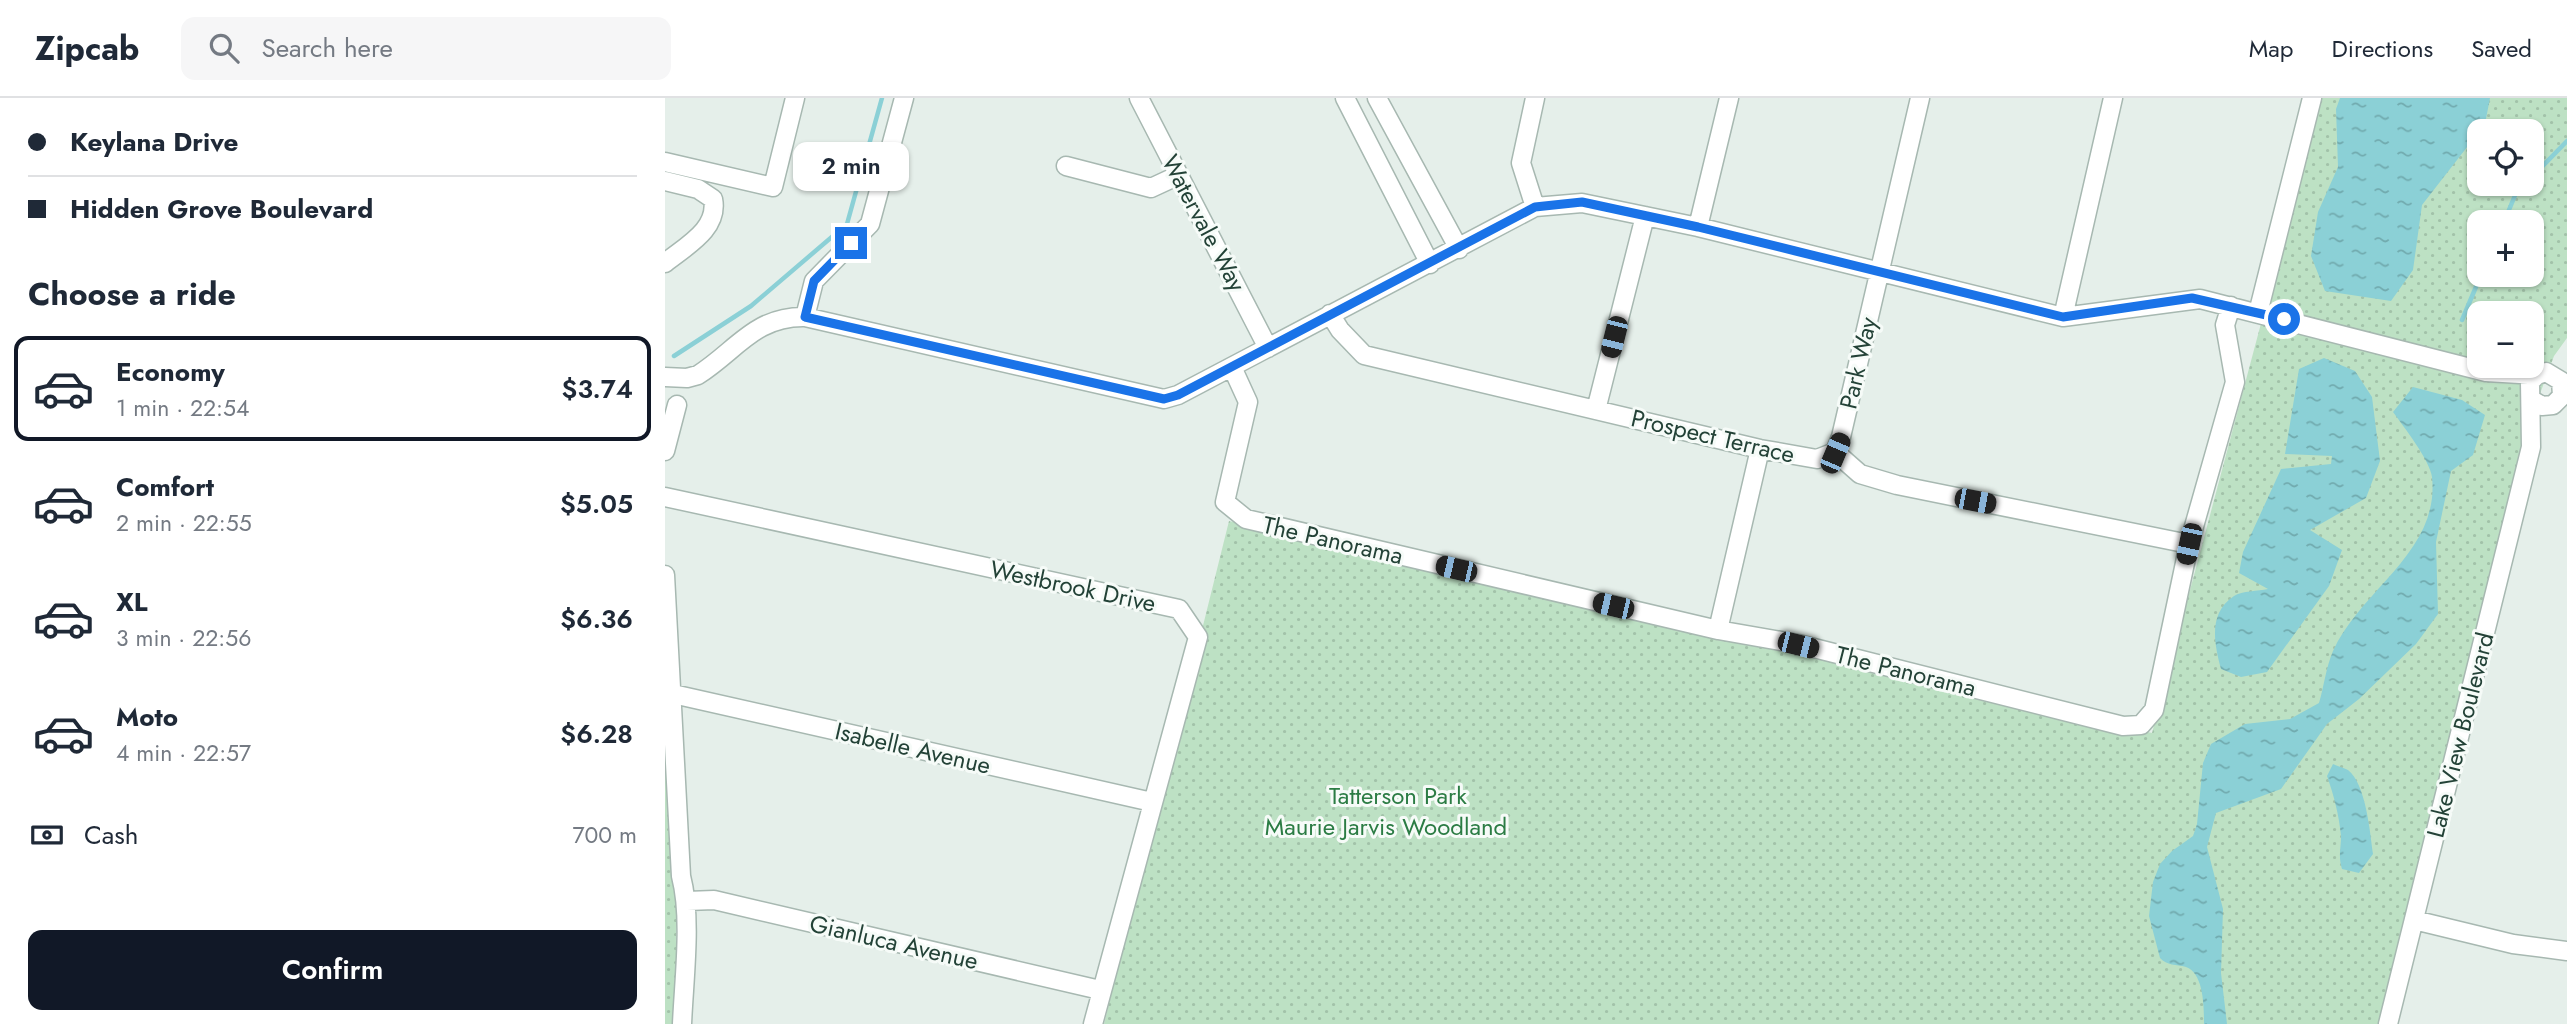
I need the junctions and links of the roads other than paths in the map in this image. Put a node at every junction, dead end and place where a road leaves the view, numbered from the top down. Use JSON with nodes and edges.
{"nodes":[{"id":1,"x":795,"y":98,"type":"edge"},
{"id":2,"x":904,"y":98,"type":"edge"},
{"id":3,"x":1139,"y":98,"type":"edge"},
{"id":4,"x":1345,"y":98,"type":"edge"},
{"id":5,"x":1377,"y":98,"type":"edge"},
{"id":6,"x":1535,"y":98,"type":"edge"},
{"id":7,"x":1729,"y":98,"type":"edge"},
{"id":8,"x":1920,"y":98,"type":"edge"},
{"id":9,"x":2113,"y":98,"type":"edge"},
{"id":10,"x":2312,"y":98,"type":"edge"},
{"id":11,"x":665,"y":162,"type":"edge"},
{"id":12,"x":1066,"y":166,"type":"dead end"},
{"id":13,"x":1179,"y":175,"type":"junction"},
{"id":14,"x":665,"y":181,"type":"edge"},
{"id":15,"x":1535,"y":207,"type":"junction"},
{"id":16,"x":1645,"y":216,"type":"junction"},
{"id":17,"x":1698,"y":227,"type":"junction"},
{"id":18,"x":1459,"y":249,"type":"junction"},
{"id":19,"x":665,"y":263,"type":"edge"},
{"id":20,"x":1430,"y":264,"type":"junction"},
{"id":21,"x":1880,"y":272,"type":"junction"},
{"id":22,"x":2231,"y":306,"type":"junction"},
{"id":23,"x":2258,"y":313,"type":"junction"},
{"id":24,"x":1330,"y":314,"type":"junction"},
{"id":25,"x":805,"y":317,"type":"junction"},
{"id":26,"x":2063,"y":317,"type":"junction"},
{"id":27,"x":1268,"y":348,"type":"junction"},
{"id":28,"x":1232,"y":367,"type":"junction"},
{"id":29,"x":2467,"y":367,"type":"edge"},
{"id":30,"x":2544,"y":374,"type":"edge"},
{"id":31,"x":665,"y":377,"type":"edge"},
{"id":32,"x":2496,"y":378,"type":"edge"},
{"id":33,"x":2534,"y":378,"type":"edge"},
{"id":34,"x":2564,"y":382,"type":"edge"},
{"id":35,"x":2531,"y":399,"type":"junction"},
{"id":36,"x":2559,"y":404,"type":"edge"},
{"id":37,"x":677,"y":405,"type":"dead end"},
{"id":38,"x":1596,"y":410,"type":"junction"},
{"id":39,"x":2531,"y":447,"type":"junction"},
{"id":40,"x":1760,"y":449,"type":"junction"},
{"id":41,"x":665,"y":451,"type":"edge"},
{"id":42,"x":1835,"y":453,"type":"junction"},
{"id":43,"x":665,"y":497,"type":"edge"},
{"id":44,"x":2189,"y":544,"type":"junction"},
{"id":45,"x":665,"y":575,"type":"edge"},
{"id":46,"x":1718,"y":630,"type":"junction"},
{"id":47,"x":673,"y":694,"type":"junction"},
{"id":48,"x":1152,"y":802,"type":"junction"},
{"id":49,"x":687,"y":901,"type":"junction"},
{"id":50,"x":2414,"y":920,"type":"junction"},
{"id":51,"x":2567,"y":951,"type":"edge"},
{"id":52,"x":1100,"y":990,"type":"junction"},
{"id":53,"x":682,"y":1024,"type":"edge"},
{"id":54,"x":1093,"y":1024,"type":"edge"},
{"id":55,"x":2388,"y":1024,"type":"edge"}],
"edges":[{"from":1,"to":11,"type":"street"},
{"from":2,"to":25,"type":"street"},
{"from":3,"to":13,"type":"street","name":"Watervale Way"},
{"from":4,"to":20,"type":"street"},
{"from":5,"to":18,"type":"street"},
{"from":6,"to":15,"type":"street"},
{"from":7,"to":17,"type":"street"},
{"from":8,"to":21,"type":"street","name":"Park Way"},
{"from":9,"to":26,"type":"street"},
{"from":10,"to":23,"type":"street"},
{"from":12,"to":13,"type":"street"},
{"from":13,"to":27,"type":"street","name":"Watervale Way"},
{"from":14,"to":19,"type":"street"},
{"from":15,"to":16,"type":"street"},
{"from":15,"to":18,"type":"street"},
{"from":16,"to":17,"type":"street"},
{"from":16,"to":38,"type":"street"},
{"from":17,"to":21,"type":"street"},
{"from":18,"to":20,"type":"street"},
{"from":20,"to":24,"type":"street"},
{"from":21,"to":26,"type":"street"},
{"from":21,"to":42,"type":"street","name":"Park Way"},
{"from":22,"to":23,"type":"street"},
{"from":22,"to":26,"type":"street"},
{"from":22,"to":44,"type":"street","name":"The Panorama"},
{"from":23,"to":29,"type":"street"},
{"from":24,"to":27,"type":"street"},
{"from":24,"to":38,"type":"street","name":"Prospect Terrace"},
{"from":25,"to":28,"type":"street"},
{"from":25,"to":31,"type":"street"},
{"from":27,"to":28,"type":"street"},
{"from":28,"to":46,"type":"street","name":"The Panorama"},
{"from":30,"to":34,"type":"street"},
{"from":32,"to":35,"type":"street"},
{"from":33,"to":35,"type":"street"},
{"from":34,"to":36,"type":"street"},
{"from":35,"to":36,"type":"street"},
{"from":35,"to":39,"type":"street","name":"Lake View Boulevard"},
{"from":36,"to":39,"type":"street","name":"Lake View Boulevard"},
{"from":37,"to":41,"type":"street"},
{"from":38,"to":40,"type":"street","name":"Prospect Terrace"},
{"from":39,"to":50,"type":"street","name":"Lake View Boulevard"},
{"from":40,"to":42,"type":"street","name":"Prospect Terrace"},
{"from":40,"to":46,"type":"street"},
{"from":42,"to":44,"type":"street"},
{"from":43,"to":48,"type":"street","name":"Westbrook Drive"},
{"from":44,"to":46,"type":"street","name":"The Panorama"},
{"from":45,"to":47,"type":"street"},
{"from":47,"to":48,"type":"street","name":"Isabelle Avenue"},
{"from":47,"to":49,"type":"street"},
{"from":48,"to":52,"type":"street","name":"Westbrook Drive"},
{"from":49,"to":52,"type":"street","name":"Gianluca Avenue"},
{"from":49,"to":53,"type":"street"},
{"from":50,"to":51,"type":"street"},
{"from":50,"to":55,"type":"street","name":"Lake View Boulevard"},
{"from":52,"to":54,"type":"street","name":"Westbrook Drive"}]}
